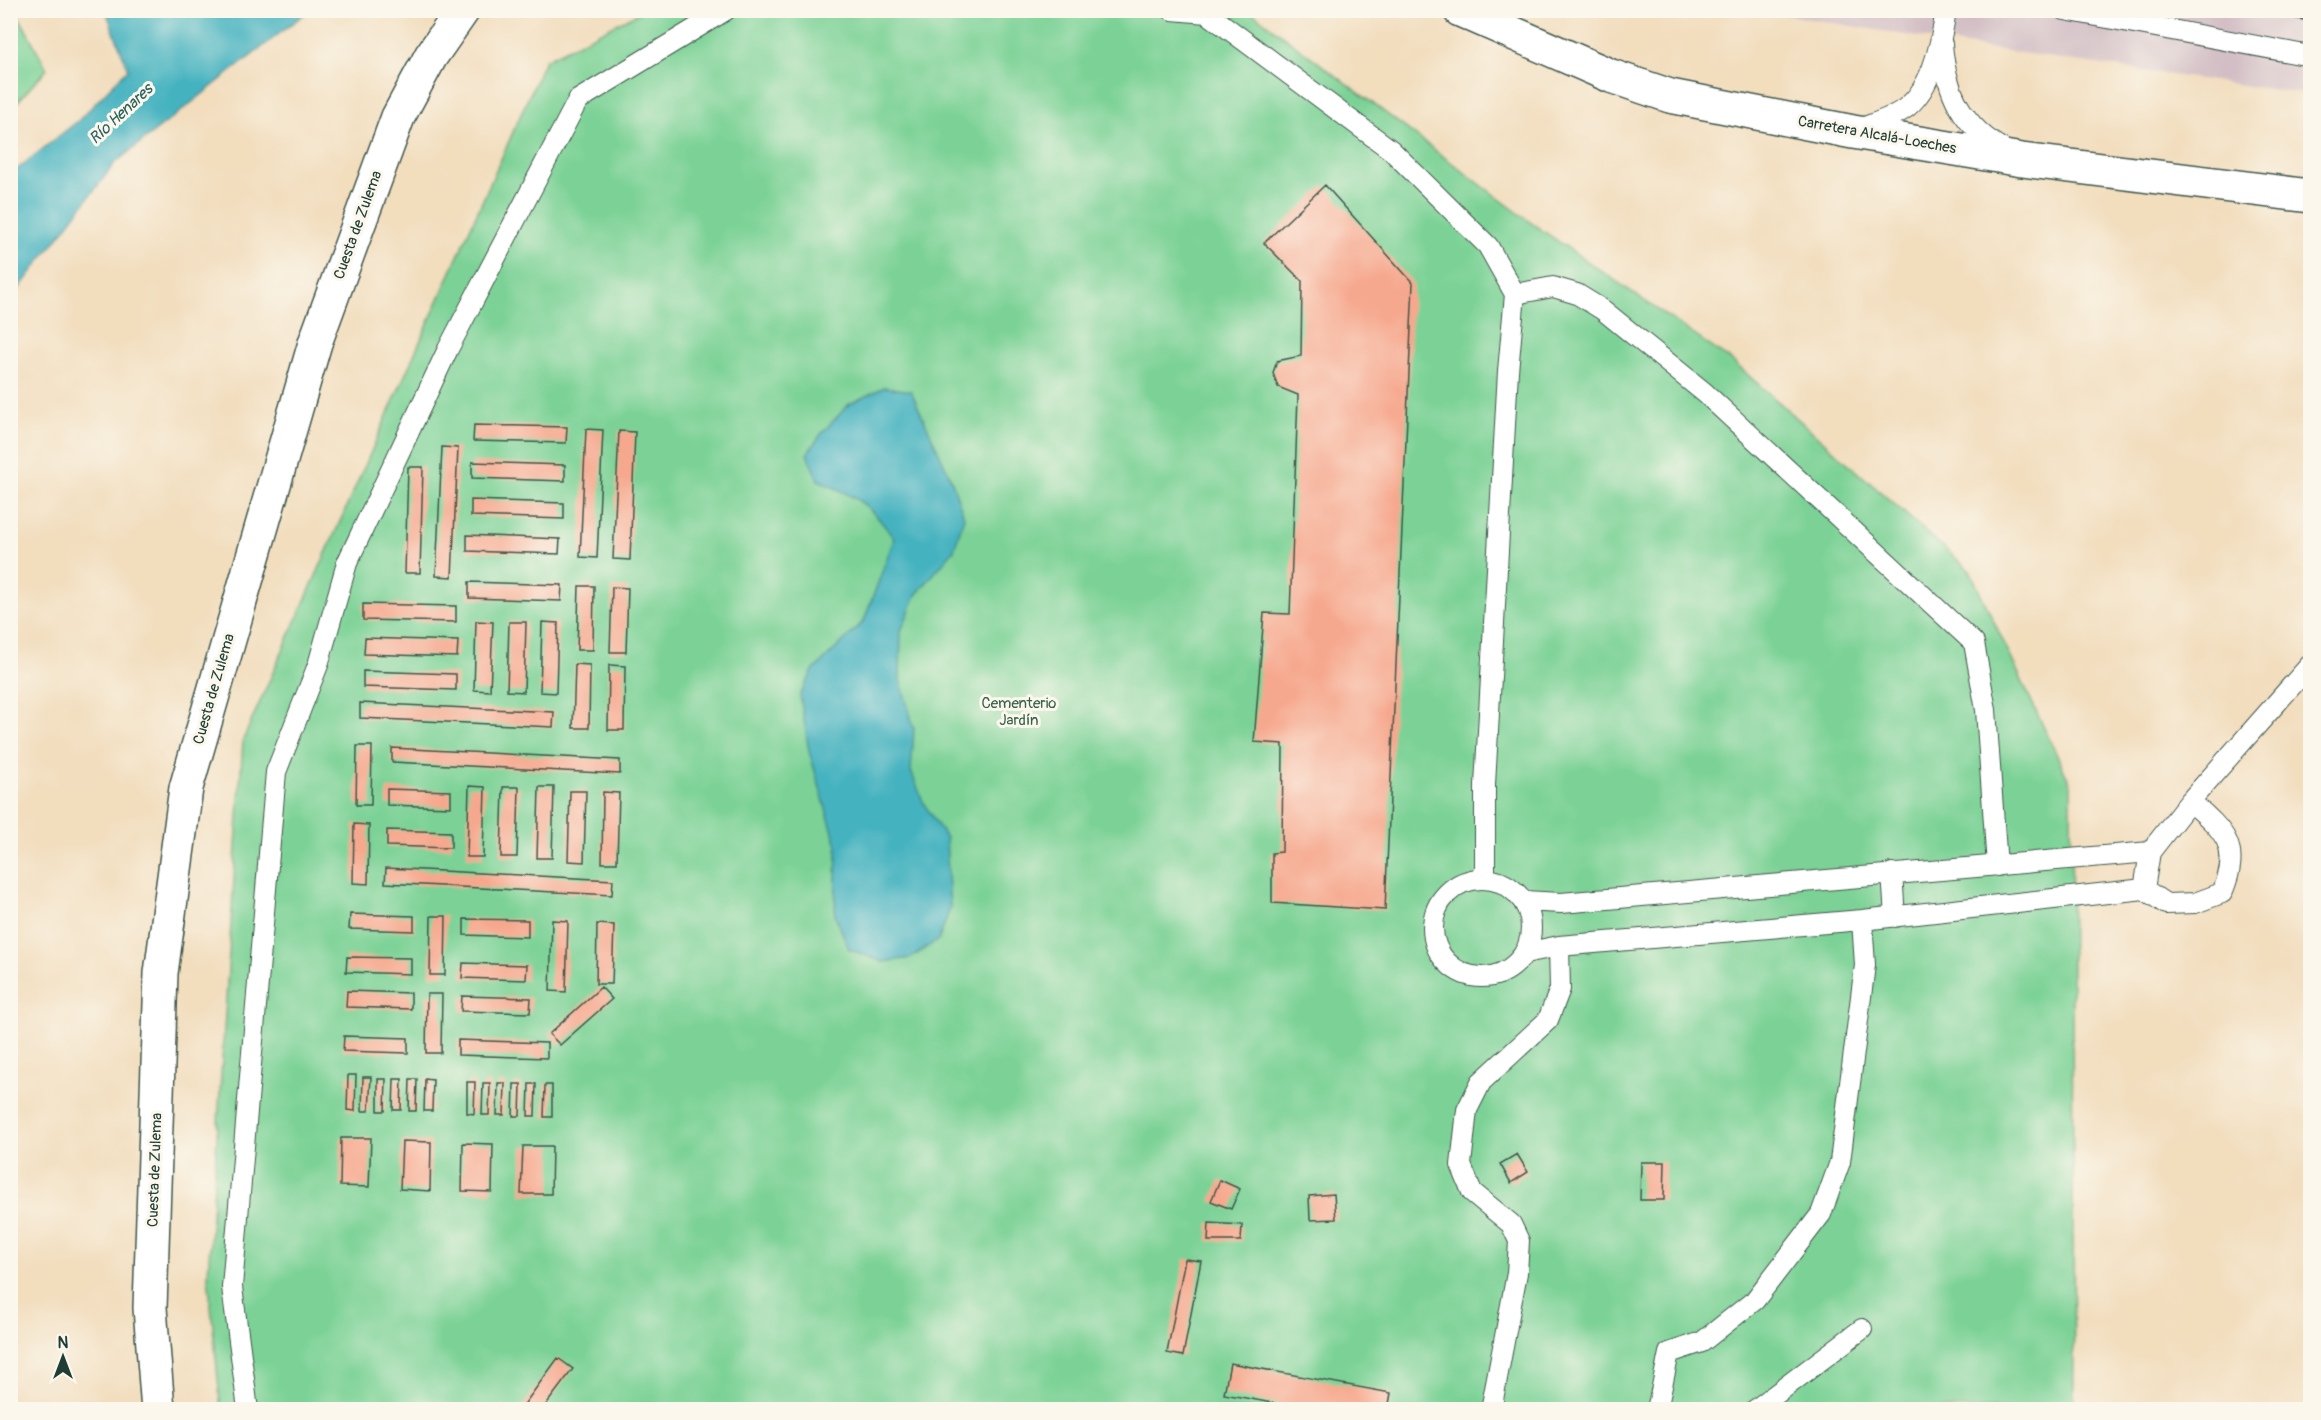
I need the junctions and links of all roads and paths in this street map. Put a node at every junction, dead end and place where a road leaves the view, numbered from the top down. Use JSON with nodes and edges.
{"nodes":[{"id":1,"x":463,"y":10,"type":"edge"},
{"id":2,"x":726,"y":10,"type":"edge"},
{"id":3,"x":1172,"y":10,"type":"edge"},
{"id":4,"x":1460,"y":10,"type":"edge"},
{"id":5,"x":1946,"y":10,"type":"edge"},
{"id":6,"x":2065,"y":10,"type":"edge"},
{"id":7,"x":1942,"y":38,"type":"junction"},
{"id":8,"x":2310,"y":56,"type":"edge"},
{"id":9,"x":1853,"y":132,"type":"junction"},
{"id":10,"x":2022,"y":160,"type":"junction"},
{"id":11,"x":2310,"y":196,"type":"edge"},
{"id":12,"x":1515,"y":294,"type":"junction"},
{"id":13,"x":2310,"y":665,"type":"edge"},
{"id":14,"x":2190,"y":801,"type":"junction"},
{"id":15,"x":2150,"y":852,"type":"junction"},
{"id":16,"x":1997,"y":866,"type":"junction"},
{"id":17,"x":1892,"y":873,"type":"junction"},
{"id":18,"x":1485,"y":878,"type":"junction"},
{"id":19,"x":2144,"y":889,"type":"junction"},
{"id":20,"x":1524,"y":901,"type":"junction"},
{"id":21,"x":1895,"y":917,"type":"junction"},
{"id":22,"x":1862,"y":920,"type":"junction"},
{"id":23,"x":1559,"y":946,"type":"junction"},
{"id":24,"x":1525,"y":953,"type":"junction"},
{"id":25,"x":1862,"y":1329,"type":"dead end"},
{"id":26,"x":158,"y":1410,"type":"edge"},
{"id":27,"x":248,"y":1410,"type":"edge"},
{"id":28,"x":1491,"y":1410,"type":"edge"},
{"id":29,"x":1657,"y":1410,"type":"edge"},
{"id":30,"x":1755,"y":1410,"type":"edge"}],
"edges":[{"from":1,"to":26,"type":"street","name":"Cuesta de Zulema"},
{"from":2,"to":27,"type":"lane"},
{"from":3,"to":12,"type":"lane"},
{"from":4,"to":9,"type":"street","name":"Carretera Alcalá-Loeches"},
{"from":5,"to":7,"type":"lane"},
{"from":6,"to":8,"type":"lane"},
{"from":7,"to":9,"type":"lane"},
{"from":7,"to":10,"type":"lane"},
{"from":9,"to":10,"type":"street","name":"Carretera Alcalá-Loeches"},
{"from":10,"to":11,"type":"street","name":"Carretera Alcalá-Loeches"},
{"from":12,"to":16,"type":"lane"},
{"from":12,"to":18,"type":"lane"},
{"from":13,"to":14,"type":"lane"},
{"from":14,"to":15,"type":"lane"},
{"from":14,"to":19,"type":"lane"},
{"from":15,"to":16,"type":"lane"},
{"from":15,"to":19,"type":"lane"},
{"from":16,"to":17,"type":"lane"},
{"from":17,"to":20,"type":"lane"},
{"from":17,"to":21,"type":"lane"},
{"from":18,"to":20,"type":"lane"},
{"from":18,"to":24,"type":"lane"},
{"from":19,"to":21,"type":"lane"},
{"from":20,"to":24,"type":"lane"},
{"from":21,"to":22,"type":"lane"},
{"from":22,"to":23,"type":"lane"},
{"from":22,"to":29,"type":"lane"},
{"from":23,"to":24,"type":"lane"},
{"from":23,"to":28,"type":"lane"},
{"from":25,"to":30,"type":"lane"}]}
